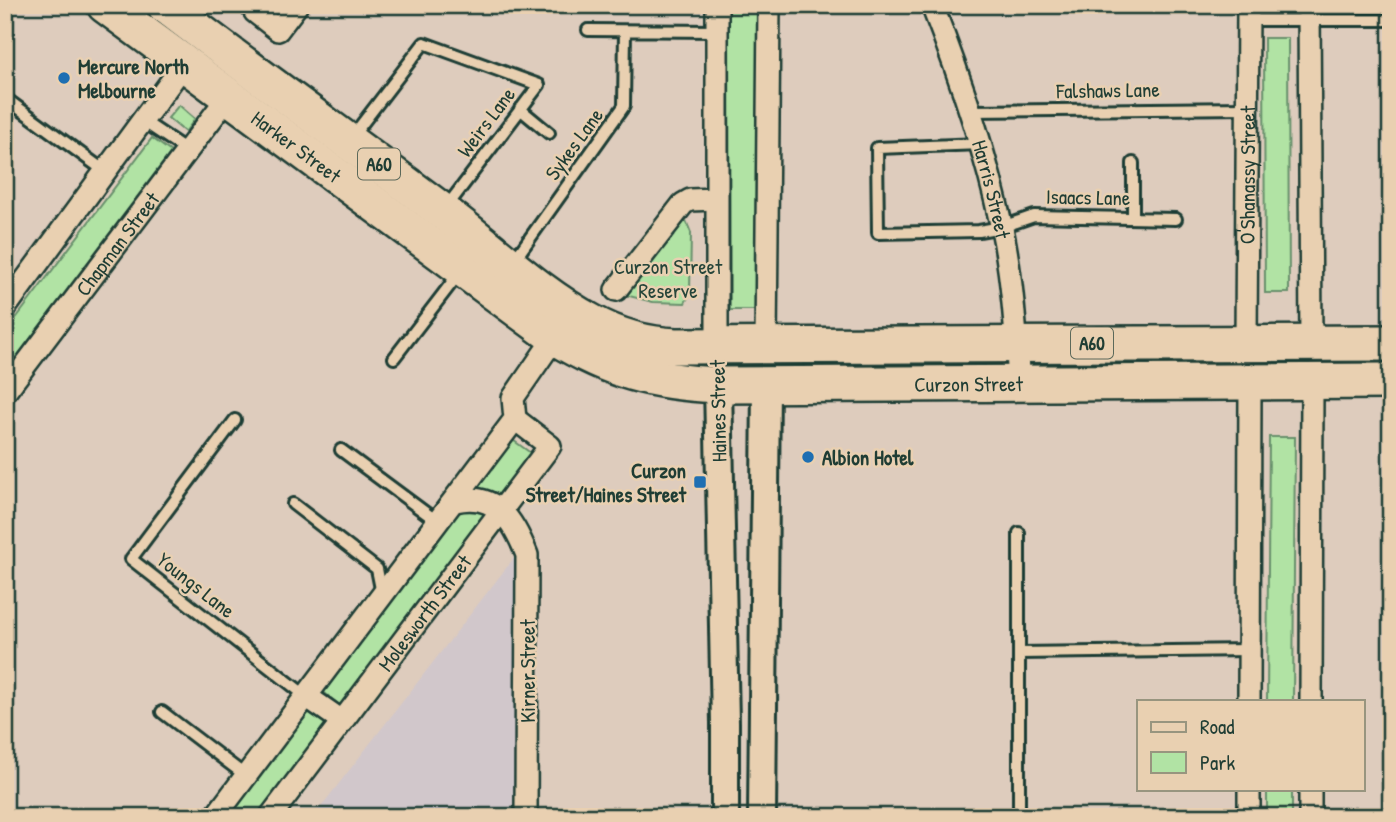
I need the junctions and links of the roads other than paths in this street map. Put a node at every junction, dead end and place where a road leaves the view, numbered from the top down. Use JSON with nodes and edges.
{"nodes":[{"id":1,"x":105,"y":5,"type":"edge"},
{"id":2,"x":251,"y":5,"type":"edge"},
{"id":3,"x":297,"y":5,"type":"edge"},
{"id":4,"x":718,"y":5,"type":"edge"},
{"id":5,"x":769,"y":5,"type":"edge"},
{"id":6,"x":932,"y":5,"type":"edge"},
{"id":7,"x":166,"y":6,"type":"edge"},
{"id":8,"x":1248,"y":13,"type":"edge"},
{"id":9,"x":1309,"y":13,"type":"edge"},
{"id":10,"x":1391,"y":20,"type":"edge"},
{"id":11,"x":588,"y":30,"type":"dead end"},
{"id":12,"x":625,"y":31,"type":"junction"},
{"id":13,"x":717,"y":31,"type":"junction"},
{"id":14,"x":144,"y":35,"type":"junction"},
{"id":15,"x":184,"y":64,"type":"junction"},
{"id":16,"x":228,"y":97,"type":"junction"},
{"id":17,"x":5,"y":98,"type":"edge"},
{"id":18,"x":1247,"y":108,"type":"junction"},
{"id":19,"x":520,"y":109,"type":"junction"},
{"id":20,"x":969,"y":111,"type":"junction"},
{"id":21,"x":143,"y":121,"type":"junction"},
{"id":22,"x":549,"y":133,"type":"dead end"},
{"id":23,"x":349,"y":142,"type":"junction"},
{"id":24,"x":981,"y":144,"type":"junction"},
{"id":25,"x":188,"y":151,"type":"junction"},
{"id":26,"x":1133,"y":163,"type":"dead end"},
{"id":27,"x":106,"y":172,"type":"junction"},
{"id":28,"x":716,"y":199,"type":"junction"},
{"id":29,"x":443,"y":212,"type":"junction"},
{"id":30,"x":1133,"y":216,"type":"junction"},
{"id":31,"x":1176,"y":219,"type":"dead end"},
{"id":32,"x":1002,"y":227,"type":"junction"},
{"id":33,"x":424,"y":240,"type":"junction"},
{"id":34,"x":511,"y":265,"type":"junction"},
{"id":35,"x":462,"y":270,"type":"junction"},
{"id":36,"x":616,"y":290,"type":"dead end"},
{"id":37,"x":5,"y":307,"type":"edge"},
{"id":38,"x":593,"y":323,"type":"joint"},
{"id":39,"x":555,"y":337,"type":"junction"},
{"id":40,"x":1246,"y":343,"type":"junction"},
{"id":41,"x":1311,"y":343,"type":"junction"},
{"id":42,"x":1391,"y":343,"type":"edge"},
{"id":43,"x":1017,"y":344,"type":"junction"},
{"id":44,"x":766,"y":345,"type":"junction"},
{"id":45,"x":717,"y":346,"type":"junction"},
{"id":46,"x":394,"y":358,"type":"dead end"},
{"id":47,"x":1312,"y":381,"type":"junction"},
{"id":48,"x":1391,"y":381,"type":"edge"},
{"id":49,"x":1250,"y":382,"type":"junction"},
{"id":50,"x":1019,"y":383,"type":"junction"},
{"id":51,"x":718,"y":385,"type":"junction"},
{"id":52,"x":766,"y":385,"type":"junction"},
{"id":53,"x":5,"y":392,"type":"edge"},
{"id":54,"x":515,"y":419,"type":"junction"},
{"id":55,"x":235,"y":420,"type":"dead end"},
{"id":56,"x":341,"y":450,"type":"dead end"},
{"id":57,"x":455,"y":501,"type":"junction"},
{"id":58,"x":293,"y":504,"type":"dead end"},
{"id":59,"x":501,"y":511,"type":"junction"},
{"id":60,"x":438,"y":522,"type":"junction"},
{"id":61,"x":1019,"y":533,"type":"dead end"},
{"id":62,"x":382,"y":596,"type":"junction"},
{"id":63,"x":1249,"y":650,"type":"junction"},
{"id":64,"x":1019,"y":653,"type":"junction"},
{"id":65,"x":306,"y":696,"type":"junction"},
{"id":66,"x":1249,"y":700,"type":"edge"},
{"id":67,"x":1311,"y":700,"type":"edge"},
{"id":68,"x":162,"y":712,"type":"dead end"},
{"id":69,"x":342,"y":721,"type":"junction"},
{"id":70,"x":246,"y":776,"type":"junction"},
{"id":71,"x":1249,"y":790,"type":"edge"},
{"id":72,"x":1310,"y":790,"type":"edge"},
{"id":73,"x":215,"y":817,"type":"edge"},
{"id":74,"x":270,"y":817,"type":"edge"},
{"id":75,"x":526,"y":817,"type":"edge"},
{"id":76,"x":725,"y":817,"type":"edge"},
{"id":77,"x":762,"y":817,"type":"edge"},
{"id":78,"x":1019,"y":817,"type":"edge"},
{"id":79,"x":1250,"y":817,"type":"edge"},
{"id":80,"x":1310,"y":817,"type":"edge"}],
"edges":[{"from":1,"to":14,"type":"highway","name":"Harker Street","number":"A60"},
{"from":2,"to":3,"type":"street"},
{"from":4,"to":13,"type":"street","name":"Haines Street"},
{"from":5,"to":44,"type":"street"},
{"from":6,"to":20,"type":"street","name":"Harris Street"},
{"from":7,"to":14,"type":"highway"},
{"from":7,"to":23,"type":"highway","name":"Harker Street","number":"A60"},
{"from":8,"to":9,"type":"lane"},
{"from":8,"to":18,"type":"street","name":"O'Shanassy Street"},
{"from":9,"to":10,"type":"lane"},
{"from":9,"to":41,"type":"street"},
{"from":11,"to":12,"type":"lane"},
{"from":12,"to":13,"type":"lane"},
{"from":12,"to":34,"type":"lane","name":"Sykes Lane"},
{"from":13,"to":28,"type":"street","name":"Haines Street"},
{"from":14,"to":15,"type":"highway","name":"Harker Street","number":"A60"},
{"from":15,"to":16,"type":"highway","name":"Harker Street","number":"A60"},
{"from":15,"to":21,"type":"street"},
{"from":16,"to":25,"type":"street","name":"Chapman Street"},
{"from":16,"to":33,"type":"highway","name":"Harker Street","number":"A60"},
{"from":17,"to":27,"type":"lane"},
{"from":18,"to":20,"type":"lane","name":"Falshaws Lane"},
{"from":18,"to":40,"type":"street","name":"O'Shanassy Street"},
{"from":19,"to":22,"type":"lane"},
{"from":19,"to":23,"type":"lane","name":"Weirs Lane"},
{"from":19,"to":29,"type":"lane","name":"Weirs Lane"},
{"from":20,"to":24,"type":"street","name":"Harris Street"},
{"from":21,"to":25,"type":"lane"},
{"from":21,"to":27,"type":"street"},
{"from":23,"to":29,"type":"highway","name":"Harker Street","number":"A60"},
{"from":24,"to":32,"type":"street","name":"Harris Street"},
{"from":24,"to":32,"type":"lane","name":"Isaacs Lane"},
{"from":25,"to":53,"type":"street","name":"Chapman Street"},
{"from":26,"to":30,"type":"lane"},
{"from":27,"to":37,"type":"street"},
{"from":28,"to":36,"type":"street"},
{"from":28,"to":45,"type":"street","name":"Haines Street"},
{"from":29,"to":33,"type":"highway"},
{"from":29,"to":34,"type":"highway","name":"Harker Street","number":"A60"},
{"from":30,"to":31,"type":"lane","name":"Isaacs Lane"},
{"from":30,"to":32,"type":"lane","name":"Isaacs Lane"},
{"from":32,"to":43,"type":"street","name":"Harris Street"},
{"from":33,"to":35,"type":"highway","name":"Harker Street","number":"A60"},
{"from":34,"to":38,"type":"highway","name":"Harker Street","number":"A60"},
{"from":35,"to":39,"type":"highway","name":"Harker Street","number":"A60"},
{"from":35,"to":46,"type":"lane"},
{"from":38,"to":45,"type":"highway","name":"Curzon Street","number":"A60"},
{"from":39,"to":51,"type":"highway","name":"Curzon Street","number":"A60"},
{"from":39,"to":54,"type":"street","name":"Molesworth Street"},
{"from":40,"to":41,"type":"highway","name":"Curzon Street","number":"A60"},
{"from":40,"to":43,"type":"highway","name":"Curzon Street","number":"A60"},
{"from":41,"to":42,"type":"highway","name":"Curzon Street","number":"A60"},
{"from":43,"to":44,"type":"highway","name":"Curzon Street","number":"A60"},
{"from":43,"to":50,"type":"street","name":"Harris Street"},
{"from":44,"to":45,"type":"highway","name":"Curzon Street","number":"A60"},
{"from":44,"to":52,"type":"highway"},
{"from":45,"to":51,"type":"highway","name":"Haines Street"},
{"from":47,"to":48,"type":"highway","name":"Curzon Street","number":"A60"},
{"from":47,"to":49,"type":"highway","name":"Curzon Street","number":"A60"},
{"from":47,"to":67,"type":"street"},
{"from":49,"to":50,"type":"highway","name":"Curzon Street","number":"A60"},
{"from":49,"to":63,"type":"street"},
{"from":50,"to":52,"type":"highway","name":"Curzon Street","number":"A60"},
{"from":51,"to":52,"type":"highway","name":"Curzon Street","number":"A60"},
{"from":51,"to":76,"type":"street","name":"Haines Street"},
{"from":52,"to":77,"type":"street"},
{"from":54,"to":57,"type":"street","name":"Molesworth Street"},
{"from":54,"to":59,"type":"street","name":"Molesworth Street"},
{"from":55,"to":65,"type":"lane","name":"Youngs Lane"},
{"from":56,"to":60,"type":"lane"},
{"from":57,"to":59,"type":"street"},
{"from":57,"to":60,"type":"street","name":"Molesworth Street"},
{"from":58,"to":62,"type":"lane"},
{"from":59,"to":69,"type":"street","name":"Molesworth Street"},
{"from":59,"to":75,"type":"street","name":"Kirner Street"},
{"from":60,"to":62,"type":"street","name":"Molesworth Street"},
{"from":61,"to":64,"type":"lane"},
{"from":62,"to":65,"type":"street","name":"Molesworth Street"},
{"from":63,"to":64,"type":"lane"},
{"from":63,"to":66,"type":"street"},
{"from":64,"to":78,"type":"lane"},
{"from":65,"to":69,"type":"street"},
{"from":65,"to":70,"type":"street","name":"Molesworth Street"},
{"from":68,"to":70,"type":"lane"},
{"from":69,"to":74,"type":"street","name":"Molesworth Street"},
{"from":70,"to":73,"type":"street","name":"Molesworth Street"},
{"from":71,"to":79,"type":"street"},
{"from":72,"to":80,"type":"street"}]}
